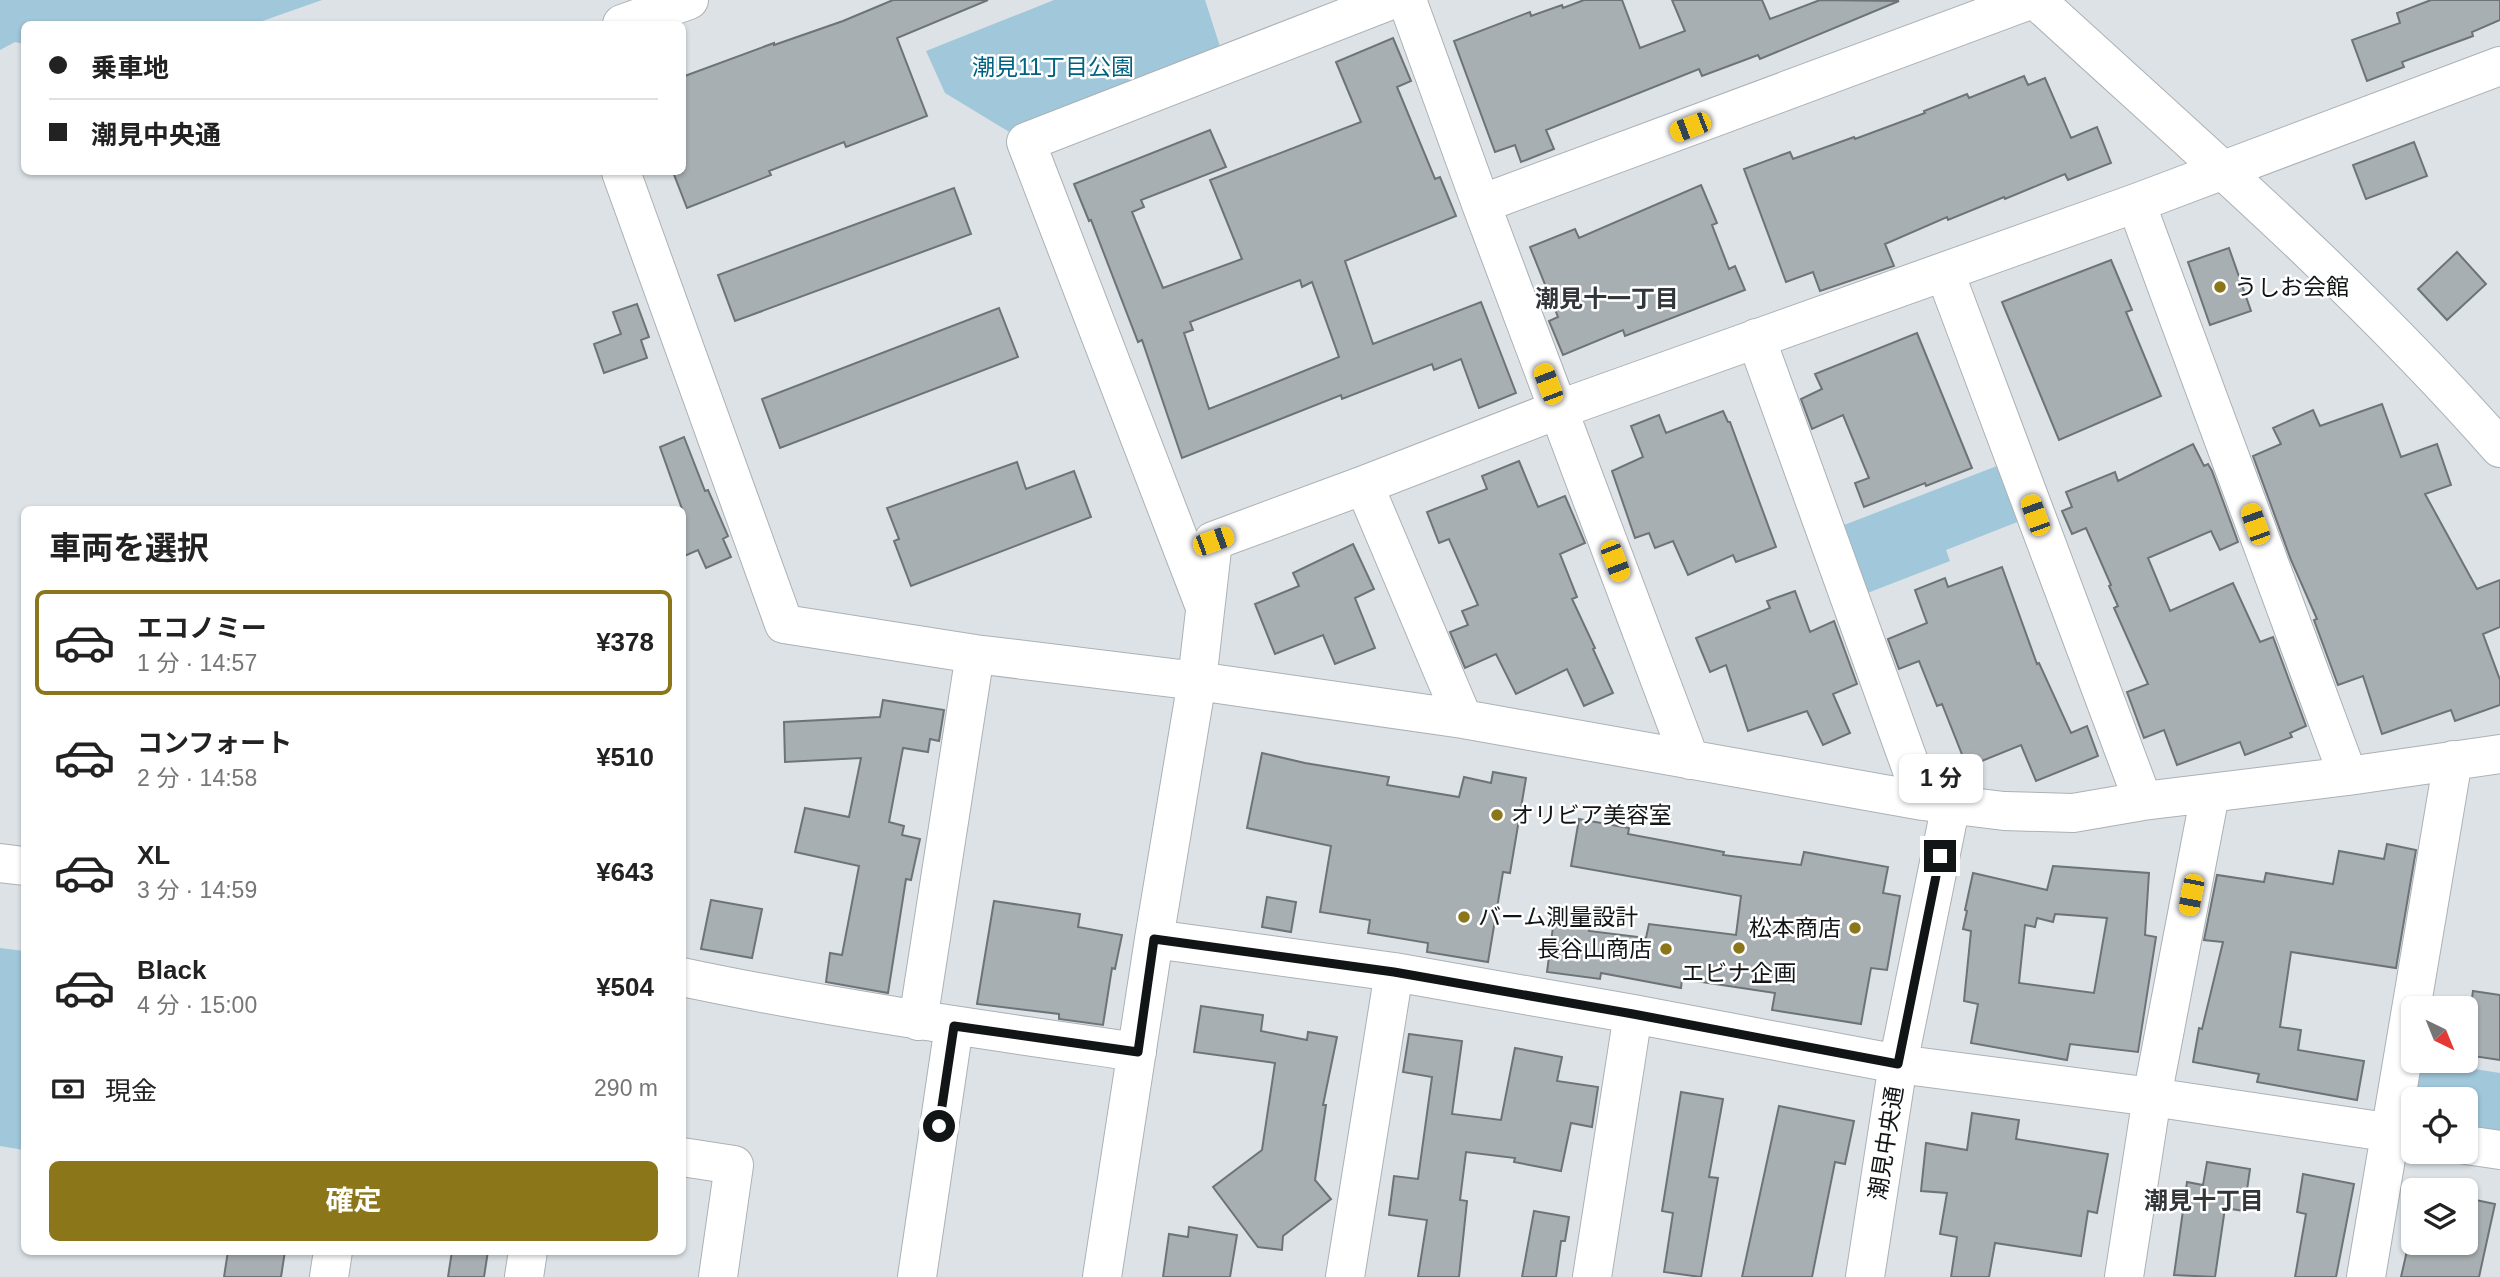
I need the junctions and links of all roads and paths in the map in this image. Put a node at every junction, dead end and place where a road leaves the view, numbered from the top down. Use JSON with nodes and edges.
{"nodes":[{"id":1,"x":689,"y":0,"type":"edge"},
{"id":2,"x":1391,"y":0,"type":"edge"},
{"id":3,"x":1407,"y":0,"type":"edge"},
{"id":4,"x":2029,"y":0,"type":"edge"},
{"id":5,"x":2036,"y":0,"type":"edge"},
{"id":6,"x":630,"y":21,"type":"edge"},
{"id":7,"x":2500,"y":66,"type":"edge"},
{"id":8,"x":2221,"y":170,"type":"junction"},
{"id":9,"x":622,"y":175,"type":"edge"},
{"id":10,"x":2136,"y":203,"type":"junction"},
{"id":11,"x":1480,"y":204,"type":"junction"},
{"id":12,"x":1945,"y":273,"type":"junction"},
{"id":13,"x":1756,"y":338,"type":"junction"},
{"id":14,"x":1557,"y":410,"type":"junction"},
{"id":15,"x":2500,"y":448,"type":"edge"},
{"id":16,"x":1364,"y":485,"type":"junction"},
{"id":17,"x":1205,"y":607,"type":"junction"},
{"id":18,"x":975,"y":654,"type":"junction"},
{"id":19,"x":1197,"y":681,"type":"junction"},
{"id":20,"x":1463,"y":719,"type":"junction"},
{"id":21,"x":2500,"y":754,"type":"edge"},
{"id":22,"x":1690,"y":760,"type":"junction"},
{"id":23,"x":2453,"y":760,"type":"junction"},
{"id":24,"x":2348,"y":776,"type":"junction"},
{"id":25,"x":2210,"y":794,"type":"junction"},
{"id":26,"x":2143,"y":801,"type":"junction"},
{"id":27,"x":1937,"y":802,"type":"junction"},
{"id":28,"x":0,"y":863,"type":"edge"},
{"id":29,"x":21,"y":866,"type":"edge"},
{"id":30,"x":1154,"y":939,"type":"junction"},
{"id":31,"x":1394,"y":972,"type":"junction"},
{"id":32,"x":686,"y":978,"type":"edge"},
{"id":33,"x":1633,"y":1014,"type":"junction"},
{"id":34,"x":936,"y":1023,"type":"junction"},
{"id":35,"x":1138,"y":1052,"type":"junction"},
{"id":36,"x":1898,"y":1064,"type":"junction"},
{"id":37,"x":2409,"y":1087,"type":"edge"},
{"id":38,"x":2152,"y":1097,"type":"junction"},
{"id":39,"x":2401,"y":1135,"type":"edge"},
{"id":40,"x":2401,"y":1139,"type":"edge"},
{"id":41,"x":2478,"y":1147,"type":"edge"},
{"id":42,"x":2500,"y":1150,"type":"edge"},
{"id":43,"x":686,"y":1158,"type":"edge"},
{"id":44,"x":332,"y":1255,"type":"edge"},
{"id":45,"x":527,"y":1255,"type":"edge"},
{"id":46,"x":329,"y":1277,"type":"edge"},
{"id":47,"x":524,"y":1277,"type":"edge"},
{"id":48,"x":718,"y":1277,"type":"edge"},
{"id":49,"x":917,"y":1277,"type":"edge"},
{"id":50,"x":1102,"y":1277,"type":"edge"},
{"id":51,"x":1345,"y":1277,"type":"edge"},
{"id":52,"x":1592,"y":1277,"type":"edge"},
{"id":53,"x":1866,"y":1277,"type":"edge"},
{"id":54,"x":2124,"y":1277,"type":"edge"},
{"id":55,"x":2366,"y":1277,"type":"edge"}],
"edges":[{"from":1,"to":6,"type":"street"},
{"from":2,"to":17,"type":"street"},
{"from":3,"to":11,"type":"street"},
{"from":4,"to":11,"type":"street"},
{"from":5,"to":8,"type":"street"},
{"from":7,"to":8,"type":"street"},
{"from":8,"to":10,"type":"street"},
{"from":8,"to":15,"type":"street"},
{"from":9,"to":18,"type":"street"},
{"from":10,"to":12,"type":"street"},
{"from":10,"to":24,"type":"street"},
{"from":11,"to":14,"type":"street"},
{"from":12,"to":13,"type":"street"},
{"from":12,"to":26,"type":"street"},
{"from":13,"to":14,"type":"street"},
{"from":13,"to":27,"type":"street"},
{"from":14,"to":16,"type":"street"},
{"from":14,"to":22,"type":"street"},
{"from":16,"to":17,"type":"street"},
{"from":16,"to":20,"type":"street"},
{"from":17,"to":19,"type":"street"},
{"from":18,"to":19,"type":"street"},
{"from":18,"to":34,"type":"street"},
{"from":19,"to":20,"type":"street"},
{"from":19,"to":30,"type":"street"},
{"from":20,"to":22,"type":"street"},
{"from":21,"to":23,"type":"street"},
{"from":22,"to":27,"type":"street"},
{"from":23,"to":24,"type":"street"},
{"from":23,"to":37,"type":"street"},
{"from":24,"to":25,"type":"street"},
{"from":25,"to":26,"type":"street"},
{"from":25,"to":38,"type":"street"},
{"from":26,"to":27,"type":"street"},
{"from":27,"to":36,"type":"street","name":"潮見中央通"},
{"from":28,"to":29,"type":"street"},
{"from":30,"to":31,"type":"street"},
{"from":30,"to":35,"type":"street"},
{"from":31,"to":33,"type":"street"},
{"from":31,"to":51,"type":"street"},
{"from":32,"to":34,"type":"street"},
{"from":33,"to":36,"type":"street"},
{"from":33,"to":52,"type":"street"},
{"from":34,"to":35,"type":"street"},
{"from":34,"to":49,"type":"street"},
{"from":35,"to":50,"type":"street"},
{"from":36,"to":38,"type":"street"},
{"from":36,"to":53,"type":"street","name":"潮見中央通"},
{"from":38,"to":39,"type":"street"},
{"from":38,"to":54,"type":"street"},
{"from":40,"to":55,"type":"street"},
{"from":41,"to":42,"type":"street"},
{"from":43,"to":48,"type":"street"},
{"from":44,"to":46,"type":"street"},
{"from":45,"to":47,"type":"street"}]}
